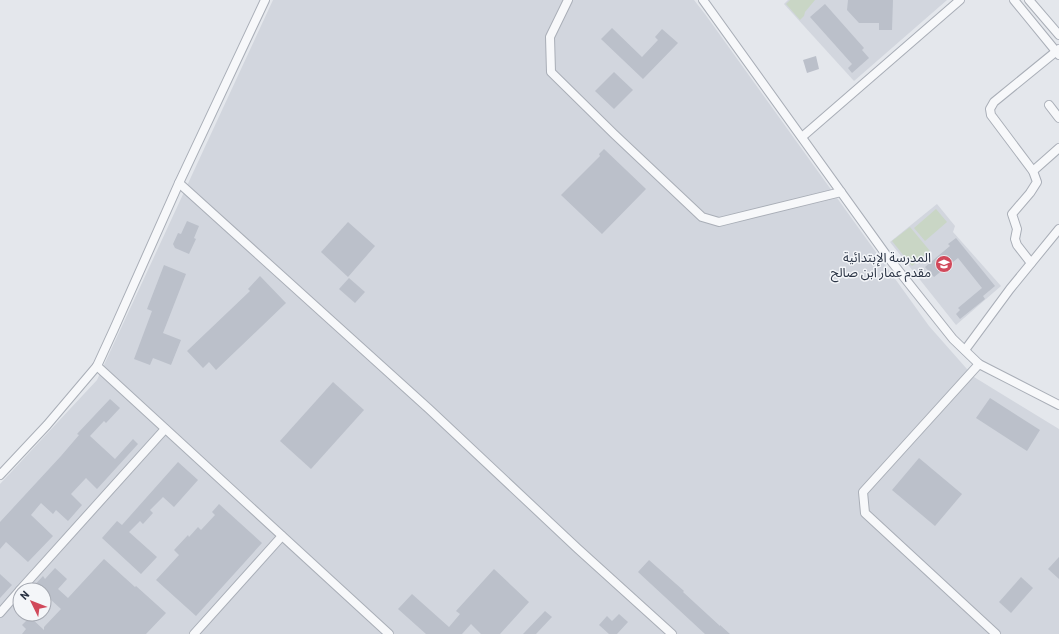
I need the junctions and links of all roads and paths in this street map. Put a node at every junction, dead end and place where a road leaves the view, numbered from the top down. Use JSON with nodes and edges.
{"nodes":[{"id":1,"x":265,"y":0,"type":"edge"},
{"id":2,"x":568,"y":0,"type":"edge"},
{"id":3,"x":703,"y":0,"type":"edge"},
{"id":4,"x":960,"y":0,"type":"edge"},
{"id":5,"x":1014,"y":0,"type":"edge"},
{"id":6,"x":1029,"y":0,"type":"edge"},
{"id":7,"x":1059,"y":35,"type":"edge"},
{"id":8,"x":1049,"y":43,"type":"junction"},
{"id":9,"x":1058,"y":52,"type":"edge"},
{"id":10,"x":1049,"y":105,"type":"dead end"},
{"id":11,"x":1059,"y":118,"type":"edge"},
{"id":12,"x":802,"y":137,"type":"junction"},
{"id":13,"x":1059,"y":148,"type":"edge"},
{"id":14,"x":1034,"y":171,"type":"junction"},
{"id":15,"x":179,"y":183,"type":"junction"},
{"id":16,"x":841,"y":192,"type":"junction"},
{"id":17,"x":1059,"y":229,"type":"edge"},
{"id":18,"x":1031,"y":263,"type":"junction"},
{"id":19,"x":965,"y":350,"type":"junction"},
{"id":20,"x":979,"y":364,"type":"junction"},
{"id":21,"x":97,"y":366,"type":"junction"},
{"id":22,"x":1059,"y":405,"type":"edge"},
{"id":23,"x":165,"y":429,"type":"junction"},
{"id":24,"x":0,"y":475,"type":"edge"},
{"id":25,"x":282,"y":536,"type":"junction"},
{"id":26,"x":27,"y":582,"type":"edge"},
{"id":27,"x":12,"y":599,"type":"edge"},
{"id":28,"x":0,"y":613,"type":"edge"},
{"id":29,"x":194,"y":634,"type":"edge"},
{"id":30,"x":389,"y":634,"type":"edge"},
{"id":31,"x":672,"y":634,"type":"edge"},
{"id":32,"x":996,"y":634,"type":"edge"}],
"edges":[{"from":1,"to":15,"type":"street"},
{"from":2,"to":16,"type":"street"},
{"from":3,"to":12,"type":"street"},
{"from":4,"to":12,"type":"street"},
{"from":5,"to":8,"type":"street"},
{"from":6,"to":7,"type":"street"},
{"from":7,"to":8,"type":"street"},
{"from":8,"to":9,"type":"street"},
{"from":9,"to":14,"type":"street"},
{"from":10,"to":11,"type":"street"},
{"from":12,"to":16,"type":"street"},
{"from":13,"to":14,"type":"street"},
{"from":14,"to":18,"type":"street"},
{"from":15,"to":21,"type":"street"},
{"from":15,"to":31,"type":"street"},
{"from":16,"to":19,"type":"street"},
{"from":17,"to":18,"type":"street"},
{"from":18,"to":19,"type":"street"},
{"from":19,"to":20,"type":"street"},
{"from":20,"to":22,"type":"street"},
{"from":20,"to":32,"type":"street"},
{"from":21,"to":23,"type":"street"},
{"from":21,"to":24,"type":"street"},
{"from":23,"to":25,"type":"street"},
{"from":23,"to":26,"type":"street"},
{"from":25,"to":29,"type":"street"},
{"from":25,"to":30,"type":"street"},
{"from":27,"to":28,"type":"street"}]}
